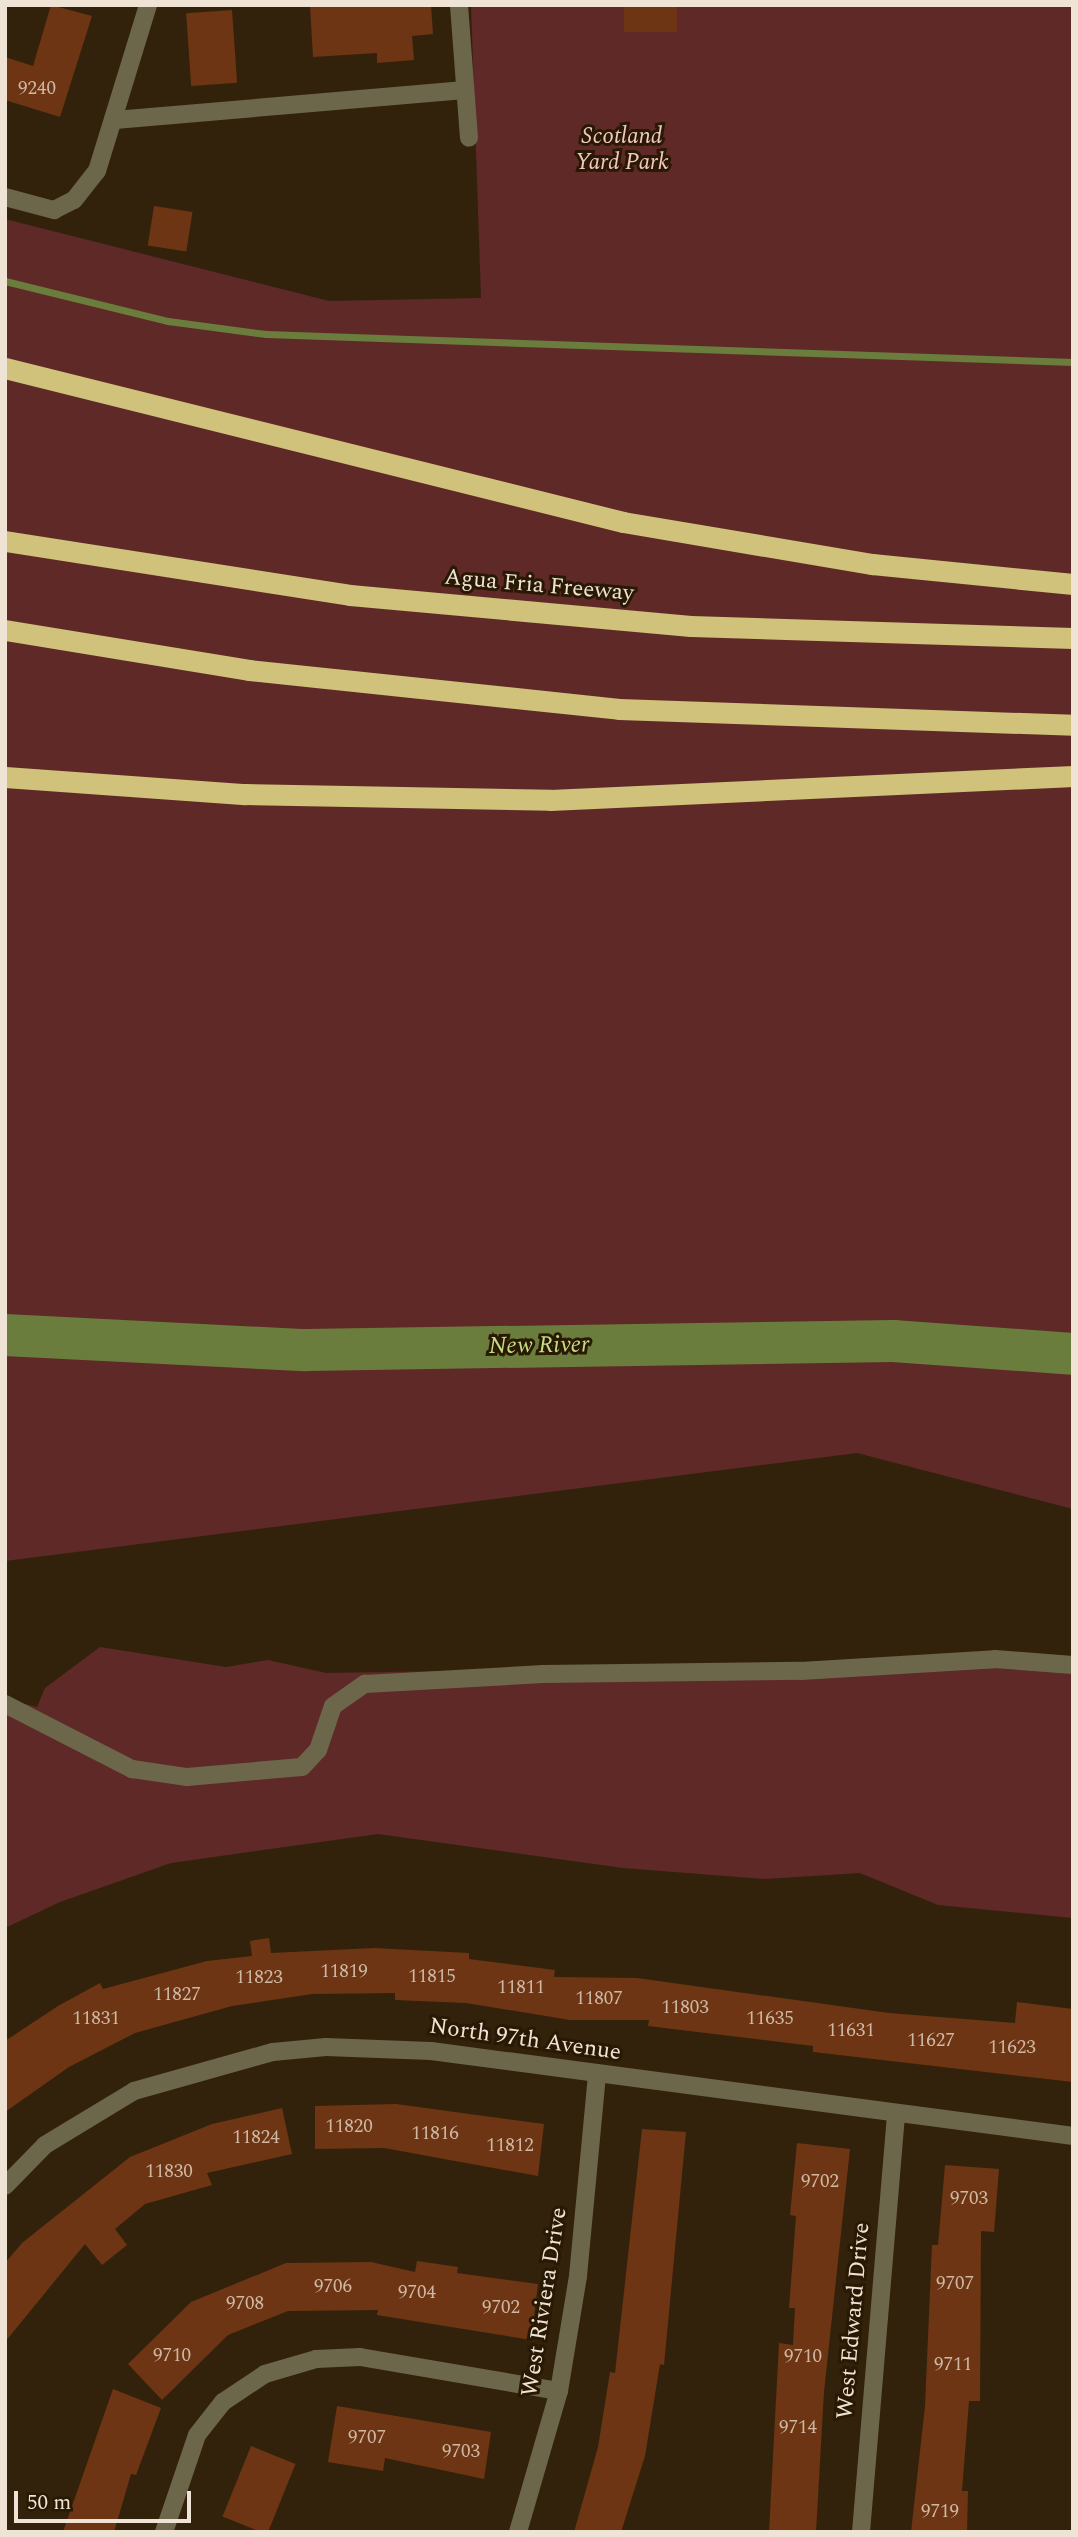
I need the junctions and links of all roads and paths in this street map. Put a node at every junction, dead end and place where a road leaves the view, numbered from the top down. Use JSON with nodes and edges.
{"nodes":[{"id":1,"x":148,"y":5,"type":"edge"},
{"id":2,"x":458,"y":5,"type":"edge"},
{"id":3,"x":465,"y":90,"type":"junction"},
{"id":4,"x":115,"y":120,"type":"junction"},
{"id":5,"x":469,"y":138,"type":"dead end"},
{"id":6,"x":5,"y":197,"type":"edge"},
{"id":7,"x":5,"y":368,"type":"edge"},
{"id":8,"x":5,"y":541,"type":"edge"},
{"id":9,"x":1073,"y":584,"type":"edge"},
{"id":10,"x":5,"y":630,"type":"edge"},
{"id":11,"x":1073,"y":638,"type":"edge"},
{"id":12,"x":1073,"y":725,"type":"edge"},
{"id":13,"x":1073,"y":776,"type":"edge"},
{"id":14,"x":5,"y":777,"type":"edge"},
{"id":15,"x":1073,"y":1665,"type":"edge"},
{"id":16,"x":5,"y":1704,"type":"edge"},
{"id":17,"x":597,"y":2074,"type":"junction"},
{"id":18,"x":896,"y":2114,"type":"junction"},
{"id":19,"x":1073,"y":2136,"type":"edge"},
{"id":20,"x":5,"y":2186,"type":"edge"},
{"id":21,"x":559,"y":2391,"type":"junction"},
{"id":22,"x":164,"y":2532,"type":"edge"},
{"id":23,"x":518,"y":2532,"type":"edge"},
{"id":24,"x":861,"y":2532,"type":"edge"}],
"edges":[{"from":1,"to":4,"type":"street"},
{"from":2,"to":3,"type":"street"},
{"from":3,"to":4,"type":"street"},
{"from":3,"to":5,"type":"street"},
{"from":4,"to":6,"type":"street"},
{"from":7,"to":9,"type":"highway"},
{"from":8,"to":11,"type":"highway","name":"Agua Fria Freeway"},
{"from":10,"to":12,"type":"highway"},
{"from":13,"to":14,"type":"highway"},
{"from":15,"to":16,"type":"street"},
{"from":17,"to":18,"type":"street","name":"North 97th Avenue"},
{"from":17,"to":20,"type":"street","name":"North 97th Avenue"},
{"from":17,"to":21,"type":"street","name":"West Riviera Drive"},
{"from":18,"to":19,"type":"street","name":"North 97th Avenue"},
{"from":18,"to":24,"type":"street","name":"West Edward Drive"},
{"from":21,"to":22,"type":"street"},
{"from":21,"to":23,"type":"street","name":"West Riviera Drive"}]}
